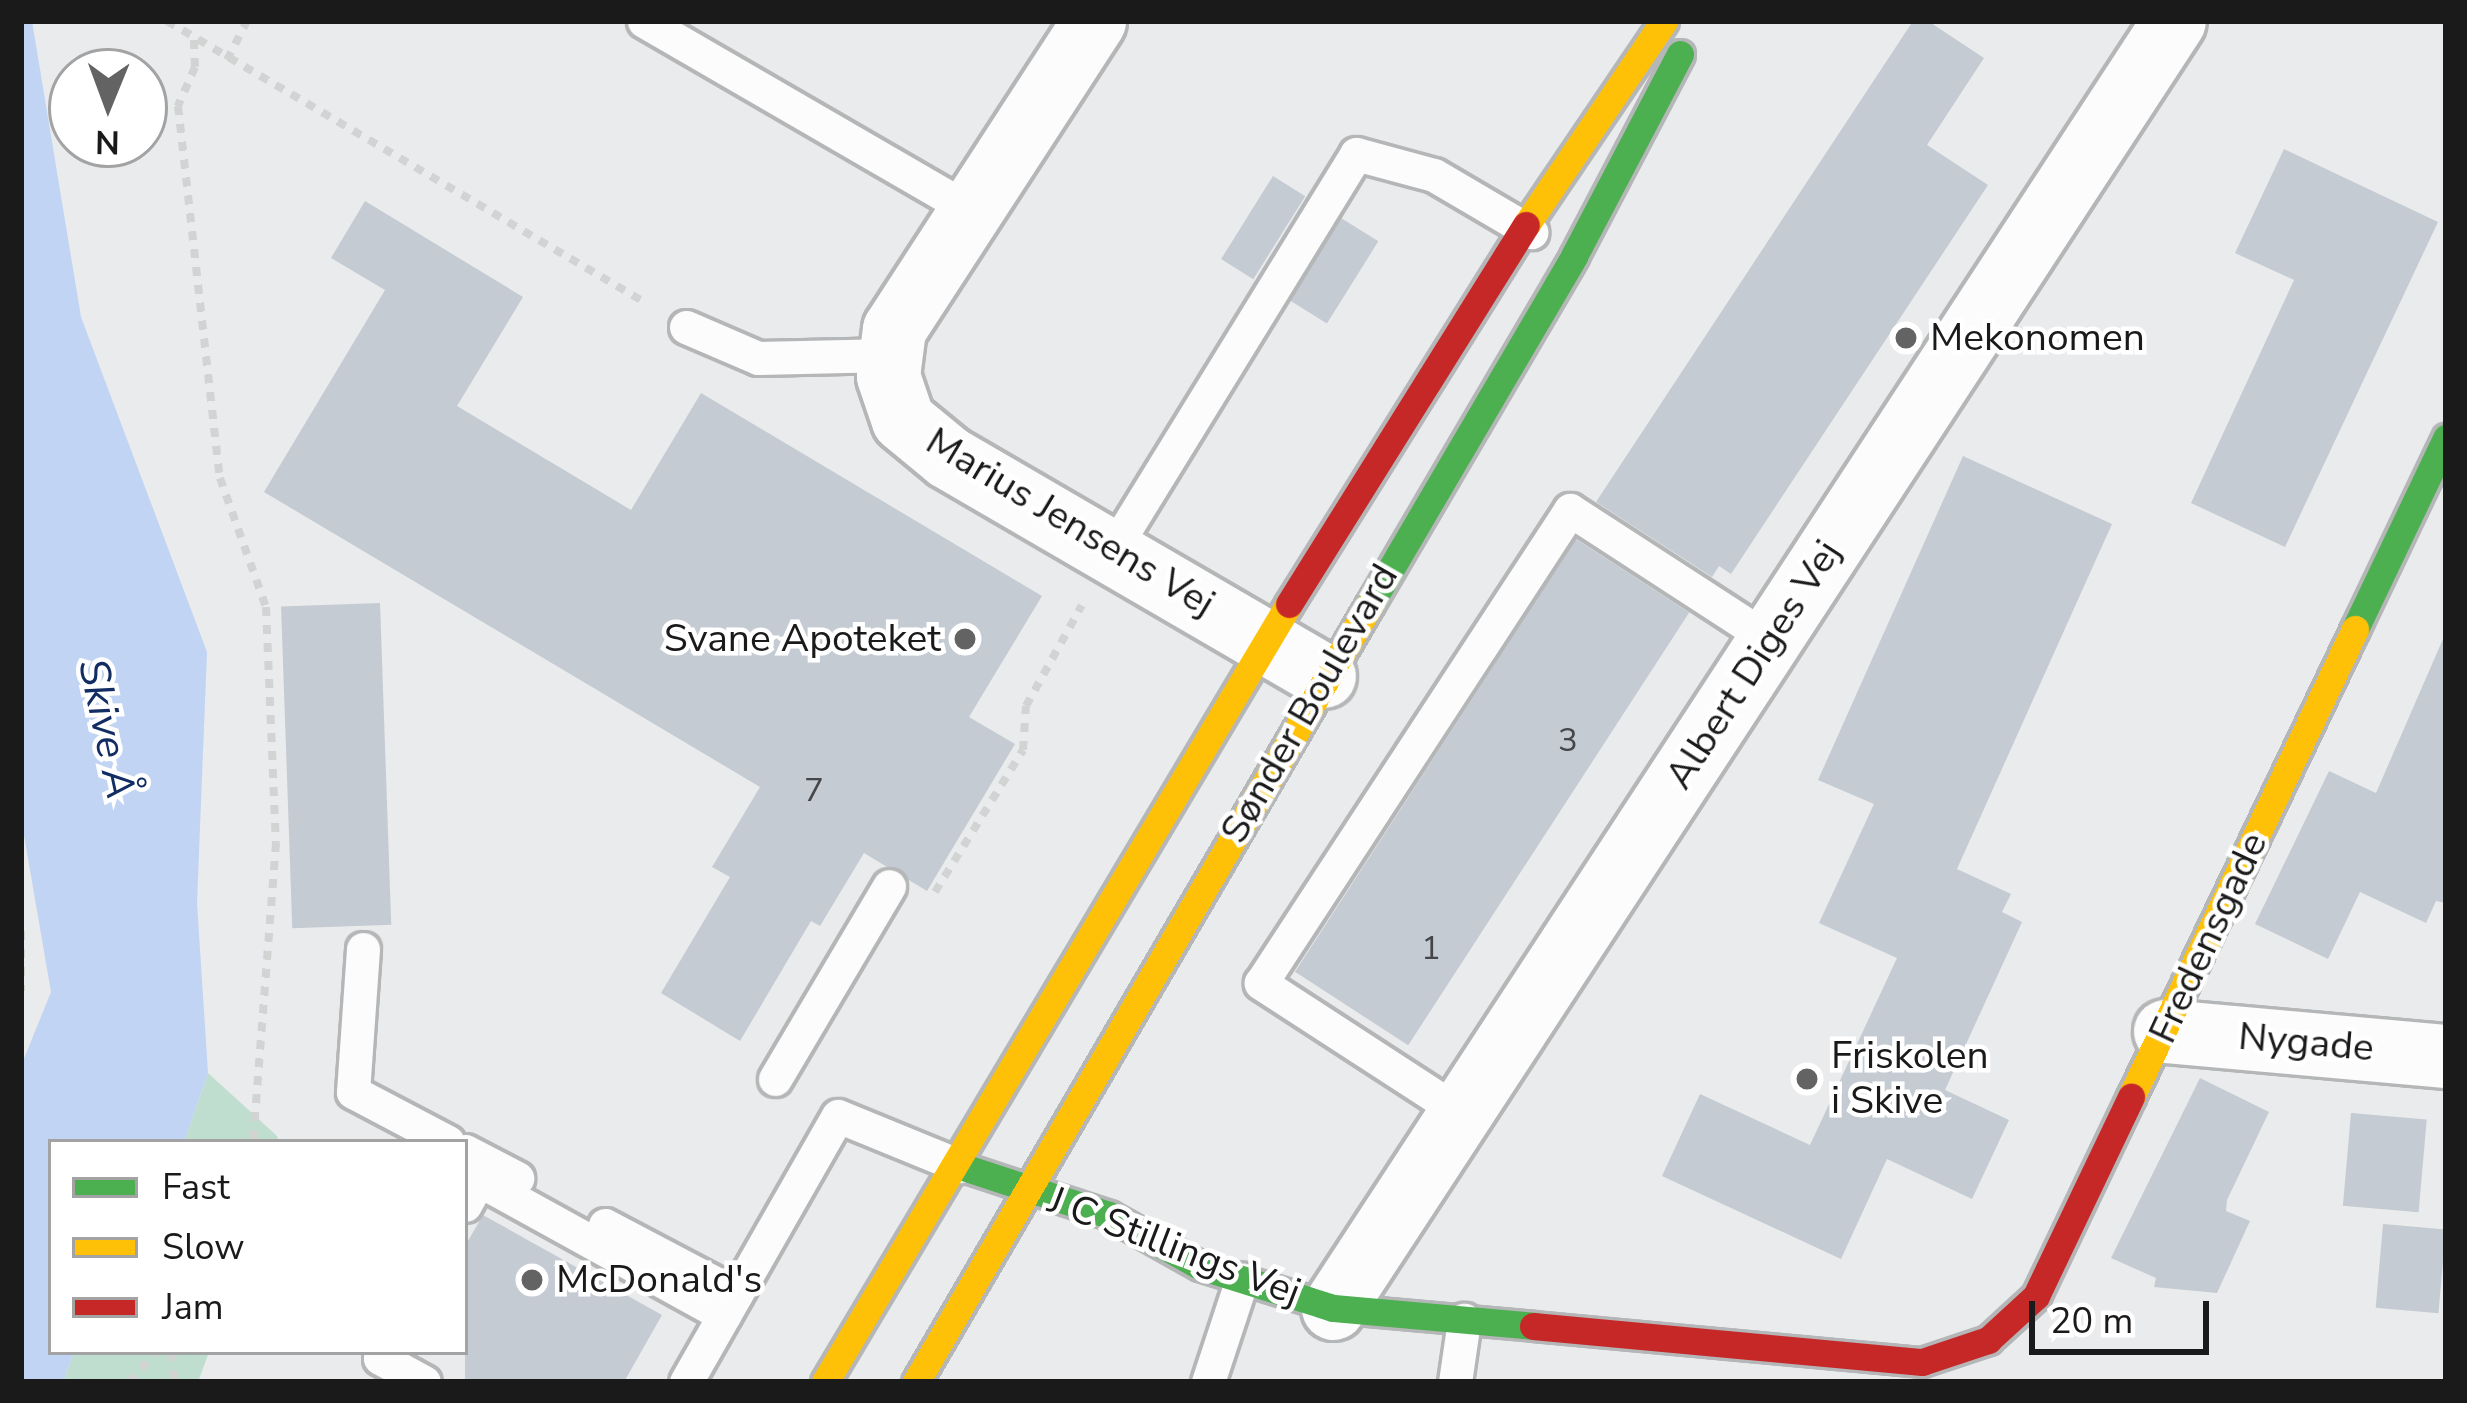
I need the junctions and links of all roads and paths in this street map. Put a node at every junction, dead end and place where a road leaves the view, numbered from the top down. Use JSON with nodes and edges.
{"nodes":[{"id":1,"x":167,"y":21,"type":"edge"},
{"id":2,"x":247,"y":21,"type":"edge"},
{"id":3,"x":644,"y":21,"type":"edge"},
{"id":4,"x":1094,"y":21,"type":"edge"},
{"id":5,"x":1664,"y":21,"type":"edge"},
{"id":6,"x":1697,"y":21,"type":"edge"},
{"id":7,"x":2174,"y":21,"type":"edge"},
{"id":8,"x":194,"y":40,"type":"junction"},
{"id":9,"x":227,"y":60,"type":"junction"},
{"id":10,"x":968,"y":209,"type":"junction"},
{"id":11,"x":1524,"y":228,"type":"junction"},
{"id":12,"x":1574,"y":256,"type":"junction"},
{"id":13,"x":686,"y":327,"type":"joint"},
{"id":14,"x":891,"y":355,"type":"junction"},
{"id":15,"x":2446,"y":438,"type":"edge"},
{"id":16,"x":1112,"y":551,"type":"junction"},
{"id":17,"x":1770,"y":640,"type":"junction"},
{"id":18,"x":1266,"y":641,"type":"junction"},
{"id":19,"x":1324,"y":676,"type":"junction"},
{"id":20,"x":889,"y":886,"type":"joint"},
{"id":21,"x":21,"y":931,"type":"edge"},
{"id":22,"x":363,"y":950,"type":"dead end"},
{"id":23,"x":21,"y":991,"type":"edge"},
{"id":24,"x":2165,"y":1031,"type":"junction"},
{"id":25,"x":2446,"y":1056,"type":"edge"},
{"id":26,"x":775,"y":1079,"type":"dead end"},
{"id":27,"x":1461,"y":1113,"type":"junction"},
{"id":28,"x":253,"y":1139,"type":"edge"},
{"id":29,"x":442,"y":1139,"type":"edge"},
{"id":30,"x":468,"y":1153,"type":"edge"},
{"id":31,"x":960,"y":1166,"type":"junction"},
{"id":32,"x":1030,"y":1191,"type":"junction"},
{"id":33,"x":468,"y":1200,"type":"edge"},
{"id":34,"x":1242,"y":1280,"type":"junction"},
{"id":35,"x":730,"y":1304,"type":"junction"},
{"id":36,"x":1333,"y":1308,"type":"junction"},
{"id":37,"x":1464,"y":1320,"type":"junction"},
{"id":38,"x":154,"y":1355,"type":"edge"},
{"id":39,"x":382,"y":1355,"type":"edge"},
{"id":40,"x":1920,"y":1372,"type":"edge"},
{"id":41,"x":129,"y":1382,"type":"edge"},
{"id":42,"x":424,"y":1382,"type":"edge"},
{"id":43,"x":686,"y":1382,"type":"edge"},
{"id":44,"x":825,"y":1382,"type":"edge"},
{"id":45,"x":916,"y":1382,"type":"edge"},
{"id":46,"x":1208,"y":1382,"type":"edge"},
{"id":47,"x":1455,"y":1382,"type":"edge"}],
"edges":[{"from":1,"to":8,"type":"path"},
{"from":2,"to":9,"type":"path"},
{"from":3,"to":10,"type":"lane"},
{"from":4,"to":10,"type":"street"},
{"from":5,"to":11,"type":"street","name":"Sønder Boulevard"},
{"from":6,"to":12,"type":"street","name":"Sønder Boulevard"},
{"from":7,"to":17,"type":"street","name":"Albert Diges Vej"},
{"from":8,"to":9,"type":"path"},
{"from":8,"to":28,"type":"path"},
{"from":9,"to":13,"type":"path"},
{"from":10,"to":14,"type":"street"},
{"from":11,"to":12,"type":"lane"},
{"from":11,"to":16,"type":"lane"},
{"from":11,"to":18,"type":"street","name":"Sønder Boulevard"},
{"from":12,"to":19,"type":"street","name":"Sønder Boulevard"},
{"from":13,"to":14,"type":"lane"},
{"from":14,"to":16,"type":"street","name":"Marius Jensens Vej"},
{"from":15,"to":24,"type":"street","name":"Fredensgade"},
{"from":16,"to":18,"type":"street","name":"Marius Jensens Vej"},
{"from":16,"to":20,"type":"path"},
{"from":17,"to":27,"type":"street","name":"Albert Diges Vej"},
{"from":17,"to":27,"type":"lane"},
{"from":18,"to":19,"type":"street","name":"Marius Jensens Vej"},
{"from":18,"to":31,"type":"street","name":"Sønder Boulevard"},
{"from":19,"to":32,"type":"street","name":"Sønder Boulevard"},
{"from":20,"to":26,"type":"lane"},
{"from":21,"to":23,"type":"path"},
{"from":22,"to":29,"type":"lane"},
{"from":24,"to":25,"type":"street","name":"Nygade"},
{"from":24,"to":40,"type":"street","name":"Fredensgade"},
{"from":27,"to":36,"type":"street","name":"Albert Diges Vej"},
{"from":30,"to":35,"type":"lane"},
{"from":31,"to":32,"type":"street","name":"J C Stillings Vej"},
{"from":31,"to":35,"type":"lane"},
{"from":31,"to":44,"type":"street","name":"Sønder Boulevard"},
{"from":32,"to":34,"type":"street","name":"J C Stillings Vej"},
{"from":32,"to":45,"type":"street","name":"Sønder Boulevard"},
{"from":33,"to":35,"type":"lane"},
{"from":34,"to":36,"type":"street","name":"J C Stillings Vej"},
{"from":34,"to":46,"type":"lane"},
{"from":35,"to":43,"type":"lane"},
{"from":36,"to":37,"type":"street","name":"J C Stillings Vej"},
{"from":37,"to":40,"type":"street","name":"J C Stillings Vej"},
{"from":37,"to":47,"type":"lane"},
{"from":38,"to":41,"type":"path"},
{"from":39,"to":42,"type":"lane"}]}
